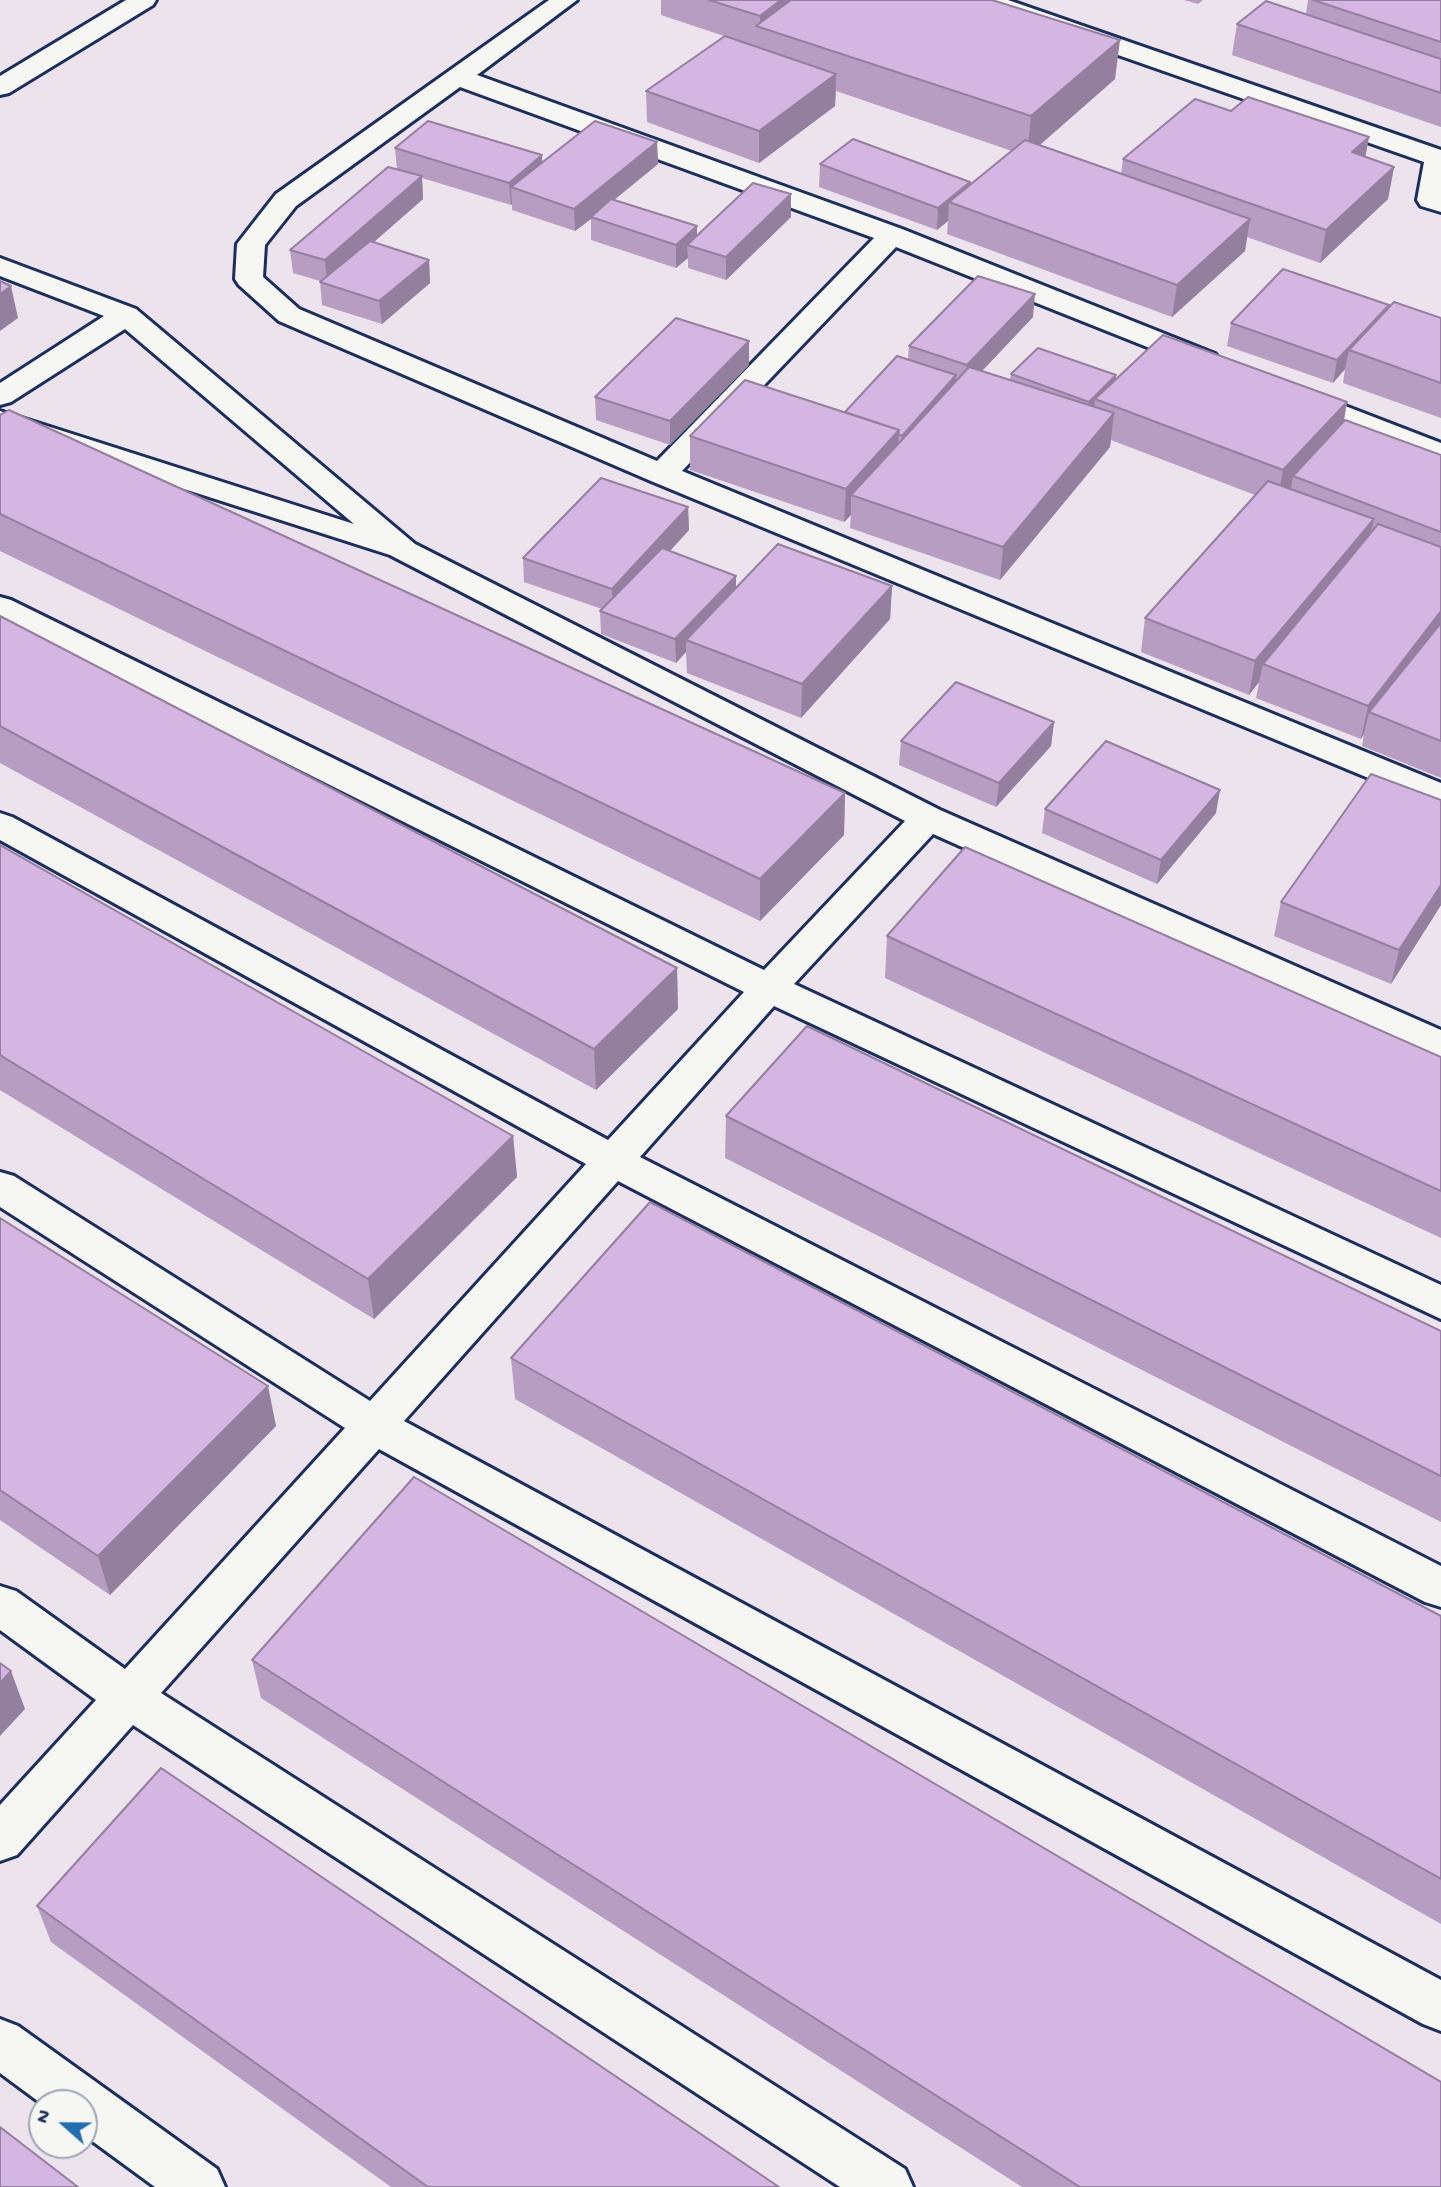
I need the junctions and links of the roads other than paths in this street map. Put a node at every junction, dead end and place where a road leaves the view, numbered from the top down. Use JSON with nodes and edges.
{"nodes":[{"id":1,"x":144,"y":0,"type":"edge"},
{"id":2,"x":565,"y":0,"type":"edge"},
{"id":3,"x":984,"y":0,"type":"edge"},
{"id":4,"x":457,"y":77,"type":"junction"},
{"id":5,"x":0,"y":87,"type":"edge"},
{"id":6,"x":1441,"y":204,"type":"edge"},
{"id":7,"x":892,"y":234,"type":"junction"},
{"id":8,"x":0,"y":266,"type":"edge"},
{"id":9,"x":126,"y":315,"type":"junction"},
{"id":10,"x":1224,"y":367,"type":"edge"},
{"id":11,"x":1275,"y":388,"type":"edge"},
{"id":12,"x":0,"y":396,"type":"edge"},
{"id":13,"x":0,"y":420,"type":"edge"},
{"id":14,"x":1441,"y":454,"type":"edge"},
{"id":15,"x":662,"y":474,"type":"junction"},
{"id":16,"x":404,"y":551,"type":"junction"},
{"id":17,"x":0,"y":607,"type":"edge"},
{"id":18,"x":1441,"y":796,"type":"edge"},
{"id":19,"x":928,"y":818,"type":"junction"},
{"id":20,"x":0,"y":825,"type":"edge"},
{"id":21,"x":769,"y":988,"type":"junction"},
{"id":22,"x":1441,"y":1046,"type":"edge"},
{"id":23,"x":613,"y":1161,"type":"junction"},
{"id":24,"x":0,"y":1187,"type":"edge"},
{"id":25,"x":1441,"y":1303,"type":"edge"},
{"id":26,"x":374,"y":1425,"type":"junction"},
{"id":27,"x":1441,"y":1588,"type":"edge"},
{"id":28,"x":0,"y":1605,"type":"edge"},
{"id":29,"x":128,"y":1697,"type":"junction"},
{"id":30,"x":0,"y":1839,"type":"edge"},
{"id":31,"x":1441,"y":2007,"type":"edge"},
{"id":32,"x":0,"y":2043,"type":"edge"},
{"id":33,"x":64,"y":2089,"type":"edge"},
{"id":34,"x":98,"y":2114,"type":"edge"},
{"id":35,"x":199,"y":2187,"type":"edge"},
{"id":36,"x":887,"y":2187,"type":"edge"}],
"edges":[{"from":1,"to":5,"type":"street"},
{"from":2,"to":4,"type":"street"},
{"from":3,"to":6,"type":"street"},
{"from":4,"to":7,"type":"street"},
{"from":4,"to":15,"type":"street"},
{"from":7,"to":10,"type":"street"},
{"from":7,"to":15,"type":"street"},
{"from":8,"to":9,"type":"street"},
{"from":9,"to":12,"type":"street"},
{"from":9,"to":16,"type":"street"},
{"from":11,"to":14,"type":"street"},
{"from":13,"to":16,"type":"street"},
{"from":15,"to":18,"type":"street"},
{"from":16,"to":19,"type":"street"},
{"from":17,"to":21,"type":"street"},
{"from":19,"to":21,"type":"street"},
{"from":19,"to":22,"type":"street"},
{"from":20,"to":23,"type":"street"},
{"from":21,"to":23,"type":"street"},
{"from":21,"to":25,"type":"street"},
{"from":23,"to":26,"type":"street"},
{"from":23,"to":27,"type":"street"},
{"from":24,"to":26,"type":"street"},
{"from":26,"to":29,"type":"street"},
{"from":26,"to":31,"type":"street"},
{"from":28,"to":29,"type":"street"},
{"from":29,"to":30,"type":"street"},
{"from":29,"to":36,"type":"street"},
{"from":32,"to":33,"type":"street"},
{"from":34,"to":35,"type":"street"}]}
